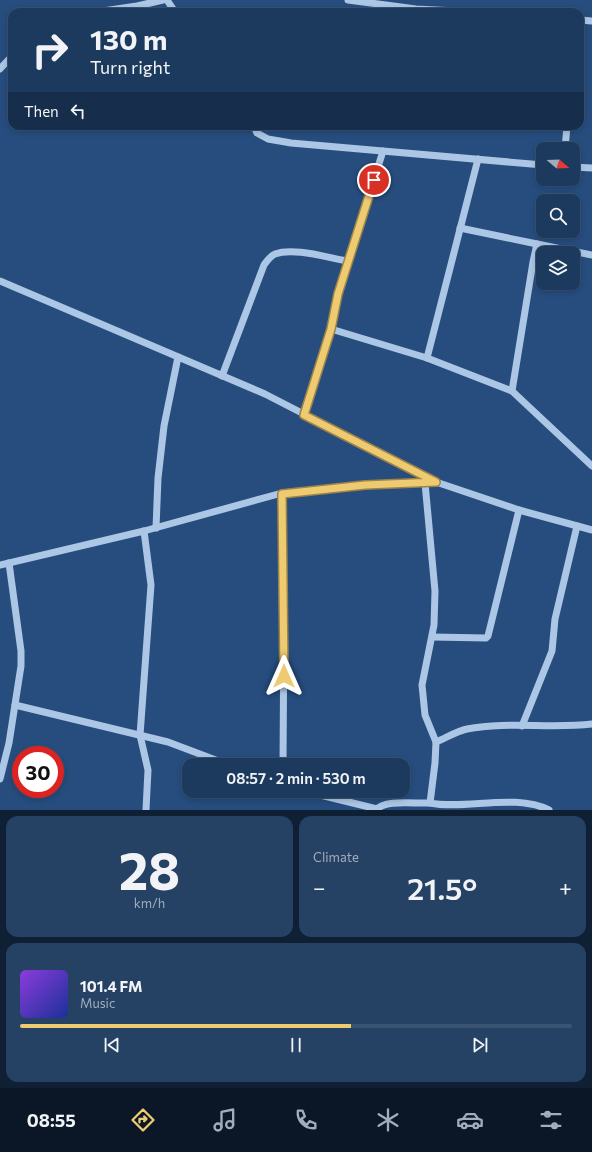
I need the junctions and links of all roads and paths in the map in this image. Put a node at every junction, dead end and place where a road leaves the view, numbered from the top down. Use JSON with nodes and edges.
{"nodes":[{"id":1,"x":163,"y":0,"type":"edge"},
{"id":2,"x":348,"y":0,"type":"edge"},
{"id":3,"x":123,"y":8,"type":"edge"},
{"id":4,"x":416,"y":8,"type":"edge"},
{"id":5,"x":8,"y":60,"type":"edge"},
{"id":6,"x":0,"y":69,"type":"edge"},
{"id":7,"x":256,"y":130,"type":"edge"},
{"id":8,"x":567,"y":130,"type":"edge"},
{"id":9,"x":566,"y":142,"type":"edge"},
{"id":10,"x":383,"y":151,"type":"junction"},
{"id":11,"x":478,"y":159,"type":"junction"},
{"id":12,"x":536,"y":164,"type":"edge"},
{"id":13,"x":580,"y":167,"type":"edge"},
{"id":14,"x":592,"y":168,"type":"edge"},
{"id":15,"x":460,"y":228,"type":"junction"},
{"id":16,"x":537,"y":244,"type":"junction"},
{"id":17,"x":592,"y":255,"type":"edge"},
{"id":18,"x":348,"y":261,"type":"junction"},
{"id":19,"x":0,"y":281,"type":"edge"},
{"id":20,"x":331,"y":329,"type":"junction"},
{"id":21,"x":178,"y":357,"type":"junction"},
{"id":22,"x":427,"y":358,"type":"junction"},
{"id":23,"x":222,"y":376,"type":"junction"},
{"id":24,"x":512,"y":391,"type":"junction"},
{"id":25,"x":304,"y":415,"type":"junction"},
{"id":26,"x":592,"y":466,"type":"edge"},
{"id":27,"x":436,"y":482,"type":"junction"},
{"id":28,"x":425,"y":483,"type":"junction"},
{"id":29,"x":282,"y":494,"type":"junction"},
{"id":30,"x":519,"y":510,"type":"junction"},
{"id":31,"x":577,"y":526,"type":"junction"},
{"id":32,"x":156,"y":528,"type":"junction"},
{"id":33,"x":592,"y":530,"type":"edge"},
{"id":34,"x":144,"y":531,"type":"junction"},
{"id":35,"x":9,"y":563,"type":"junction"},
{"id":36,"x":0,"y":565,"type":"edge"},
{"id":37,"x":432,"y":637,"type":"junction"},
{"id":38,"x":16,"y":705,"type":"junction"},
{"id":39,"x":592,"y":724,"type":"edge"},
{"id":40,"x":522,"y":726,"type":"junction"},
{"id":41,"x":140,"y":735,"type":"junction"},
{"id":42,"x":436,"y":742,"type":"junction"},
{"id":43,"x":210,"y":758,"type":"edge"},
{"id":44,"x":283,"y":758,"type":"edge"},
{"id":45,"x":0,"y":779,"type":"edge"},
{"id":46,"x":331,"y":798,"type":"edge"},
{"id":47,"x":430,"y":803,"type":"junction"},
{"id":48,"x":146,"y":810,"type":"edge"},
{"id":49,"x":377,"y":810,"type":"edge"},
{"id":50,"x":549,"y":810,"type":"edge"}],
"edges":[{"from":1,"to":3,"type":"street"},
{"from":2,"to":4,"type":"street"},
{"from":5,"to":6,"type":"street"},
{"from":7,"to":10,"type":"street"},
{"from":8,"to":9,"type":"street"},
{"from":10,"to":11,"type":"street"},
{"from":10,"to":18,"type":"street"},
{"from":11,"to":12,"type":"street"},
{"from":11,"to":15,"type":"street"},
{"from":13,"to":14,"type":"street"},
{"from":15,"to":16,"type":"street"},
{"from":15,"to":22,"type":"street"},
{"from":16,"to":17,"type":"street"},
{"from":16,"to":24,"type":"street"},
{"from":18,"to":20,"type":"street"},
{"from":18,"to":23,"type":"street"},
{"from":19,"to":21,"type":"street"},
{"from":20,"to":22,"type":"street"},
{"from":20,"to":25,"type":"street"},
{"from":21,"to":23,"type":"street"},
{"from":21,"to":32,"type":"street"},
{"from":22,"to":24,"type":"street"},
{"from":23,"to":25,"type":"street"},
{"from":24,"to":26,"type":"street"},
{"from":25,"to":27,"type":"street"},
{"from":27,"to":28,"type":"street"},
{"from":27,"to":30,"type":"street"},
{"from":28,"to":29,"type":"street"},
{"from":28,"to":37,"type":"street"},
{"from":29,"to":32,"type":"street"},
{"from":29,"to":44,"type":"street"},
{"from":30,"to":31,"type":"street"},
{"from":30,"to":37,"type":"street"},
{"from":31,"to":33,"type":"street"},
{"from":31,"to":40,"type":"street"},
{"from":32,"to":34,"type":"street"},
{"from":34,"to":35,"type":"street"},
{"from":34,"to":41,"type":"street"},
{"from":35,"to":36,"type":"street"},
{"from":35,"to":38,"type":"street"},
{"from":37,"to":42,"type":"street"},
{"from":38,"to":41,"type":"street"},
{"from":38,"to":45,"type":"street"},
{"from":39,"to":40,"type":"street"},
{"from":40,"to":42,"type":"street"},
{"from":41,"to":43,"type":"street"},
{"from":41,"to":48,"type":"street"},
{"from":42,"to":47,"type":"street"},
{"from":46,"to":49,"type":"street"},
{"from":47,"to":49,"type":"street"},
{"from":47,"to":50,"type":"street"}]}
